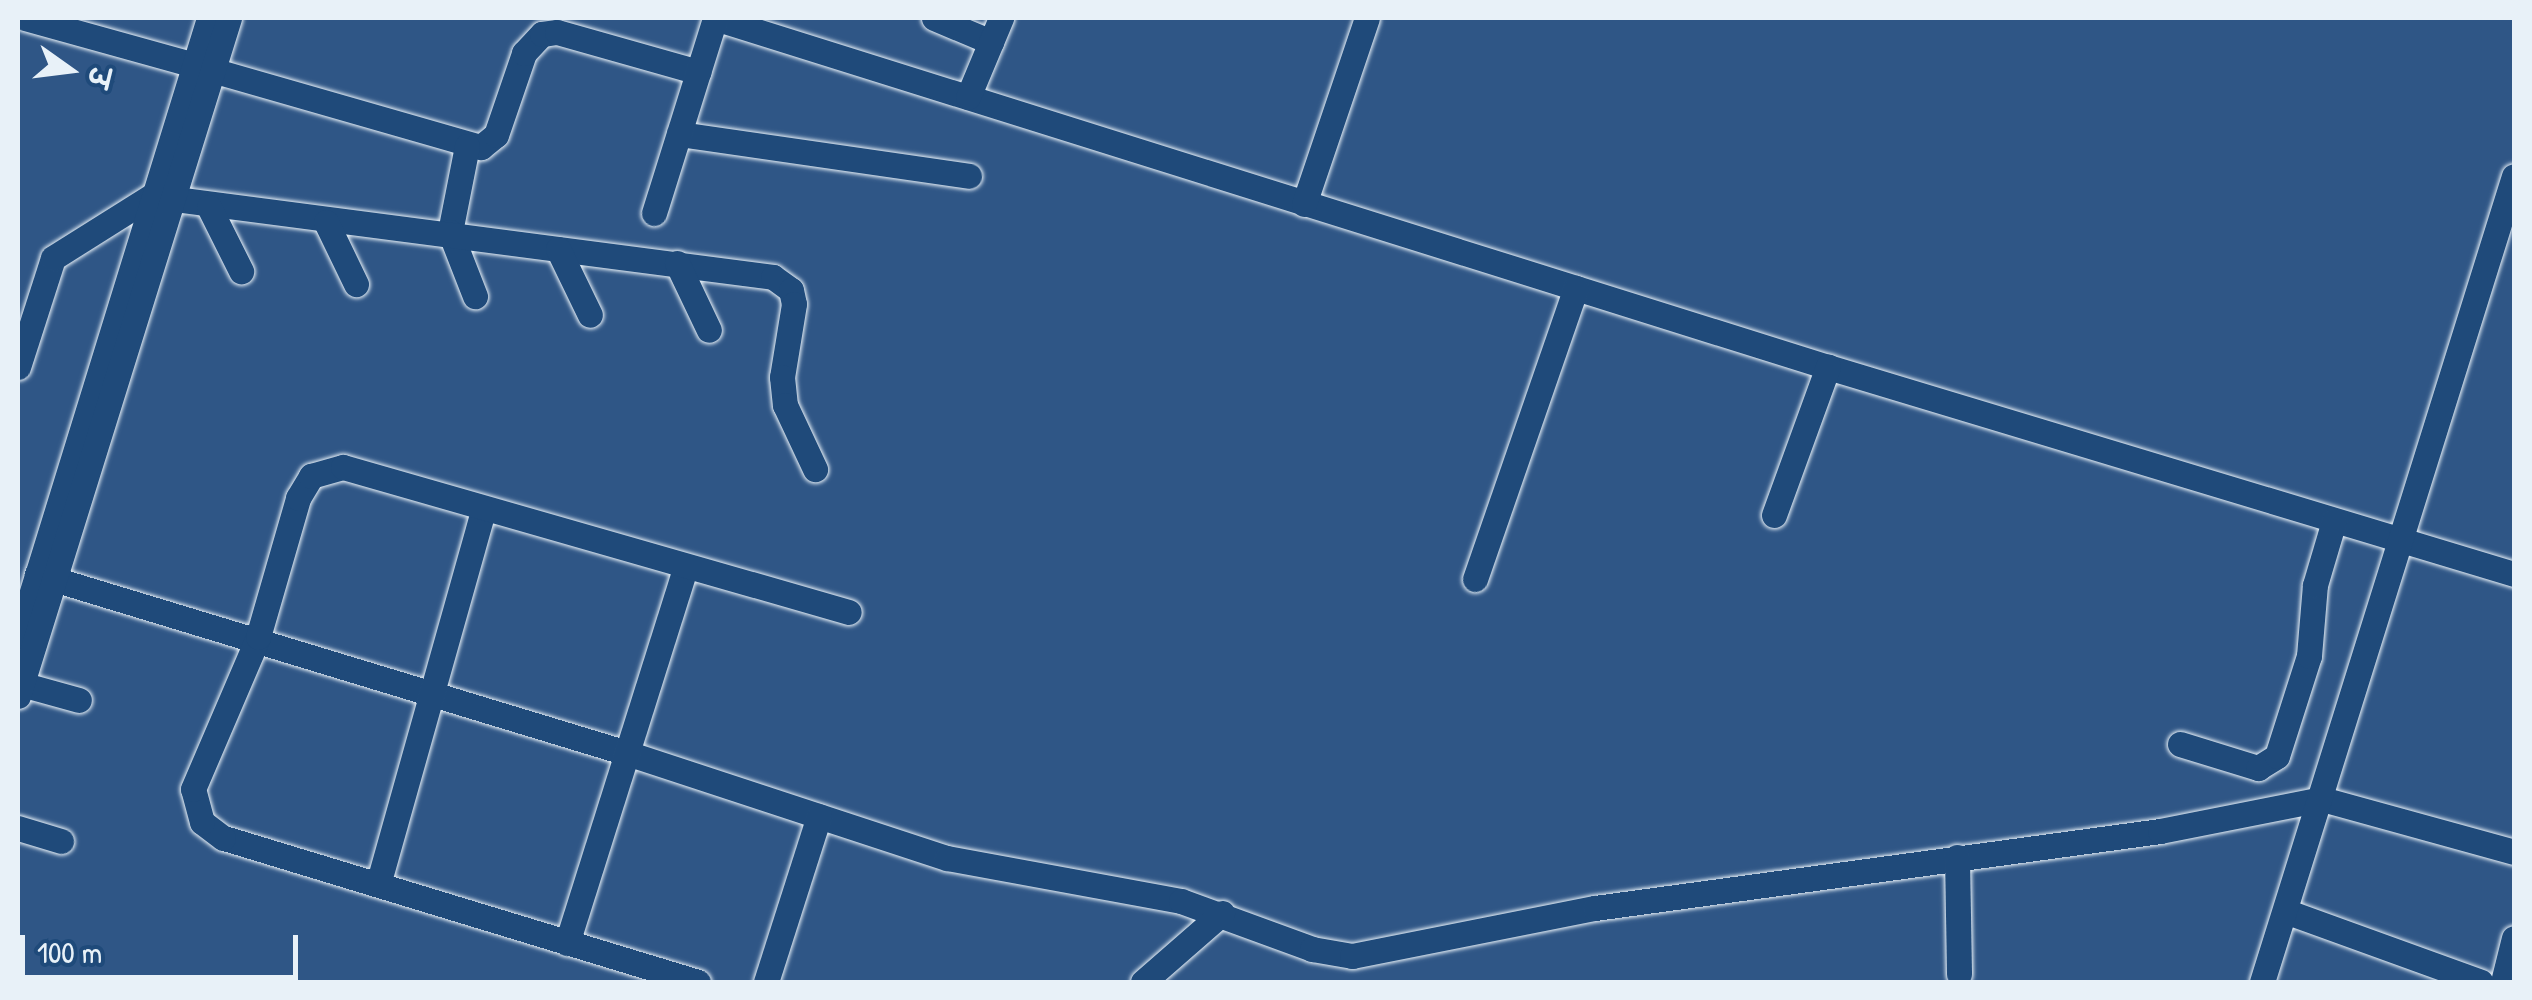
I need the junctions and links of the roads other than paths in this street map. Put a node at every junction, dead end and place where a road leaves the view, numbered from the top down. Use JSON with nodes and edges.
{"nodes":[{"id":1,"x":25,"y":18,"type":"edge"},
{"id":2,"x":209,"y":18,"type":"edge"},
{"id":3,"x":229,"y":18,"type":"edge"},
{"id":4,"x":715,"y":18,"type":"edge"},
{"id":5,"x":934,"y":18,"type":"edge"},
{"id":6,"x":1001,"y":18,"type":"edge"},
{"id":7,"x":1367,"y":18,"type":"edge"},
{"id":8,"x":91,"y":26,"type":"edge"},
{"id":9,"x":991,"y":42,"type":"junction"},
{"id":10,"x":203,"y":68,"type":"junction"},
{"id":11,"x":698,"y":72,"type":"junction"},
{"id":12,"x":968,"y":98,"type":"junction"},
{"id":13,"x":679,"y":134,"type":"junction"},
{"id":14,"x":467,"y":146,"type":"junction"},
{"id":15,"x":969,"y":176,"type":"dead end"},
{"id":16,"x":2514,"y":176,"type":"edge"},
{"id":17,"x":164,"y":197,"type":"junction"},
{"id":18,"x":1304,"y":204,"type":"junction"},
{"id":19,"x":209,"y":207,"type":"junction"},
{"id":20,"x":654,"y":213,"type":"dead end"},
{"id":21,"x":326,"y":222,"type":"junction"},
{"id":22,"x":450,"y":232,"type":"junction"},
{"id":23,"x":558,"y":249,"type":"junction"},
{"id":24,"x":677,"y":263,"type":"junction"},
{"id":25,"x":241,"y":272,"type":"dead end"},
{"id":26,"x":356,"y":284,"type":"dead end"},
{"id":27,"x":1576,"y":288,"type":"junction"},
{"id":28,"x":476,"y":296,"type":"dead end"},
{"id":29,"x":26,"y":302,"type":"edge"},
{"id":30,"x":590,"y":314,"type":"dead end"},
{"id":31,"x":709,"y":330,"type":"dead end"},
{"id":32,"x":1828,"y":367,"type":"junction"},
{"id":33,"x":18,"y":368,"type":"edge"},
{"id":34,"x":815,"y":469,"type":"dead end"},
{"id":35,"x":484,"y":508,"type":"junction"},
{"id":36,"x":1774,"y":515,"type":"dead end"},
{"id":37,"x":2334,"y":521,"type":"junction"},
{"id":38,"x":2400,"y":538,"type":"junction"},
{"id":39,"x":685,"y":568,"type":"junction"},
{"id":40,"x":2514,"y":574,"type":"edge"},
{"id":41,"x":46,"y":577,"type":"junction"},
{"id":42,"x":1475,"y":579,"type":"dead end"},
{"id":43,"x":849,"y":612,"type":"dead end"},
{"id":44,"x":18,"y":637,"type":"edge"},
{"id":45,"x":258,"y":637,"type":"junction"},
{"id":46,"x":19,"y":690,"type":"edge"},
{"id":47,"x":432,"y":693,"type":"junction"},
{"id":48,"x":79,"y":700,"type":"dead end"},
{"id":49,"x":2180,"y":744,"type":"dead end"},
{"id":50,"x":627,"y":752,"type":"junction"},
{"id":51,"x":2322,"y":799,"type":"junction"},
{"id":52,"x":819,"y":816,"type":"junction"},
{"id":53,"x":18,"y":828,"type":"edge"},
{"id":54,"x":62,"y":841,"type":"dead end"},
{"id":55,"x":2514,"y":852,"type":"edge"},
{"id":56,"x":1957,"y":857,"type":"junction"},
{"id":57,"x":378,"y":881,"type":"junction"},
{"id":58,"x":2286,"y":911,"type":"junction"},
{"id":59,"x":1222,"y":913,"type":"junction"},
{"id":60,"x":2514,"y":938,"type":"edge"},
{"id":61,"x":567,"y":943,"type":"junction"},
{"id":62,"x":1959,"y":974,"type":"dead end"},
{"id":63,"x":698,"y":982,"type":"edge"},
{"id":64,"x":766,"y":982,"type":"edge"},
{"id":65,"x":1144,"y":982,"type":"edge"},
{"id":66,"x":2262,"y":982,"type":"edge"},
{"id":67,"x":2481,"y":982,"type":"edge"},
{"id":68,"x":2503,"y":982,"type":"edge"}],
"edges":[{"from":1,"to":8,"type":"street"},
{"from":2,"to":10,"type":"street"},
{"from":3,"to":10,"type":"street"},
{"from":4,"to":11,"type":"street"},
{"from":4,"to":12,"type":"street"},
{"from":5,"to":9,"type":"street"},
{"from":6,"to":9,"type":"street"},
{"from":7,"to":18,"type":"street"},
{"from":8,"to":10,"type":"street"},
{"from":9,"to":12,"type":"street"},
{"from":10,"to":14,"type":"street"},
{"from":10,"to":17,"type":"street"},
{"from":11,"to":13,"type":"street"},
{"from":11,"to":14,"type":"street"},
{"from":12,"to":18,"type":"street"},
{"from":13,"to":15,"type":"street"},
{"from":13,"to":20,"type":"street"},
{"from":14,"to":22,"type":"street"},
{"from":16,"to":38,"type":"street"},
{"from":17,"to":19,"type":"street"},
{"from":17,"to":29,"type":"street"},
{"from":17,"to":41,"type":"street"},
{"from":18,"to":27,"type":"street"},
{"from":19,"to":21,"type":"street"},
{"from":19,"to":25,"type":"street"},
{"from":21,"to":22,"type":"street"},
{"from":21,"to":26,"type":"street"},
{"from":22,"to":23,"type":"street"},
{"from":22,"to":28,"type":"street"},
{"from":23,"to":24,"type":"street"},
{"from":23,"to":30,"type":"street"},
{"from":24,"to":31,"type":"street"},
{"from":24,"to":34,"type":"street"},
{"from":27,"to":32,"type":"street"},
{"from":27,"to":42,"type":"street"},
{"from":29,"to":33,"type":"street"},
{"from":32,"to":36,"type":"street"},
{"from":32,"to":37,"type":"street"},
{"from":35,"to":39,"type":"street"},
{"from":35,"to":45,"type":"street"},
{"from":35,"to":47,"type":"street"},
{"from":37,"to":38,"type":"street"},
{"from":37,"to":49,"type":"street"},
{"from":38,"to":40,"type":"street"},
{"from":38,"to":51,"type":"street"},
{"from":39,"to":43,"type":"street"},
{"from":39,"to":50,"type":"street"},
{"from":41,"to":44,"type":"street"},
{"from":41,"to":45,"type":"street"},
{"from":41,"to":46,"type":"street"},
{"from":45,"to":47,"type":"street"},
{"from":45,"to":57,"type":"street"},
{"from":46,"to":48,"type":"street"},
{"from":47,"to":50,"type":"street"},
{"from":47,"to":57,"type":"street"},
{"from":50,"to":52,"type":"street"},
{"from":50,"to":61,"type":"street"},
{"from":51,"to":55,"type":"street"},
{"from":51,"to":56,"type":"street"},
{"from":51,"to":58,"type":"street"},
{"from":52,"to":59,"type":"street"},
{"from":52,"to":64,"type":"street"},
{"from":53,"to":54,"type":"street"},
{"from":56,"to":59,"type":"street"},
{"from":56,"to":62,"type":"street"},
{"from":57,"to":61,"type":"street"},
{"from":58,"to":66,"type":"street"},
{"from":58,"to":67,"type":"street"},
{"from":59,"to":65,"type":"street"},
{"from":60,"to":68,"type":"street"},
{"from":61,"to":63,"type":"street"}]}
